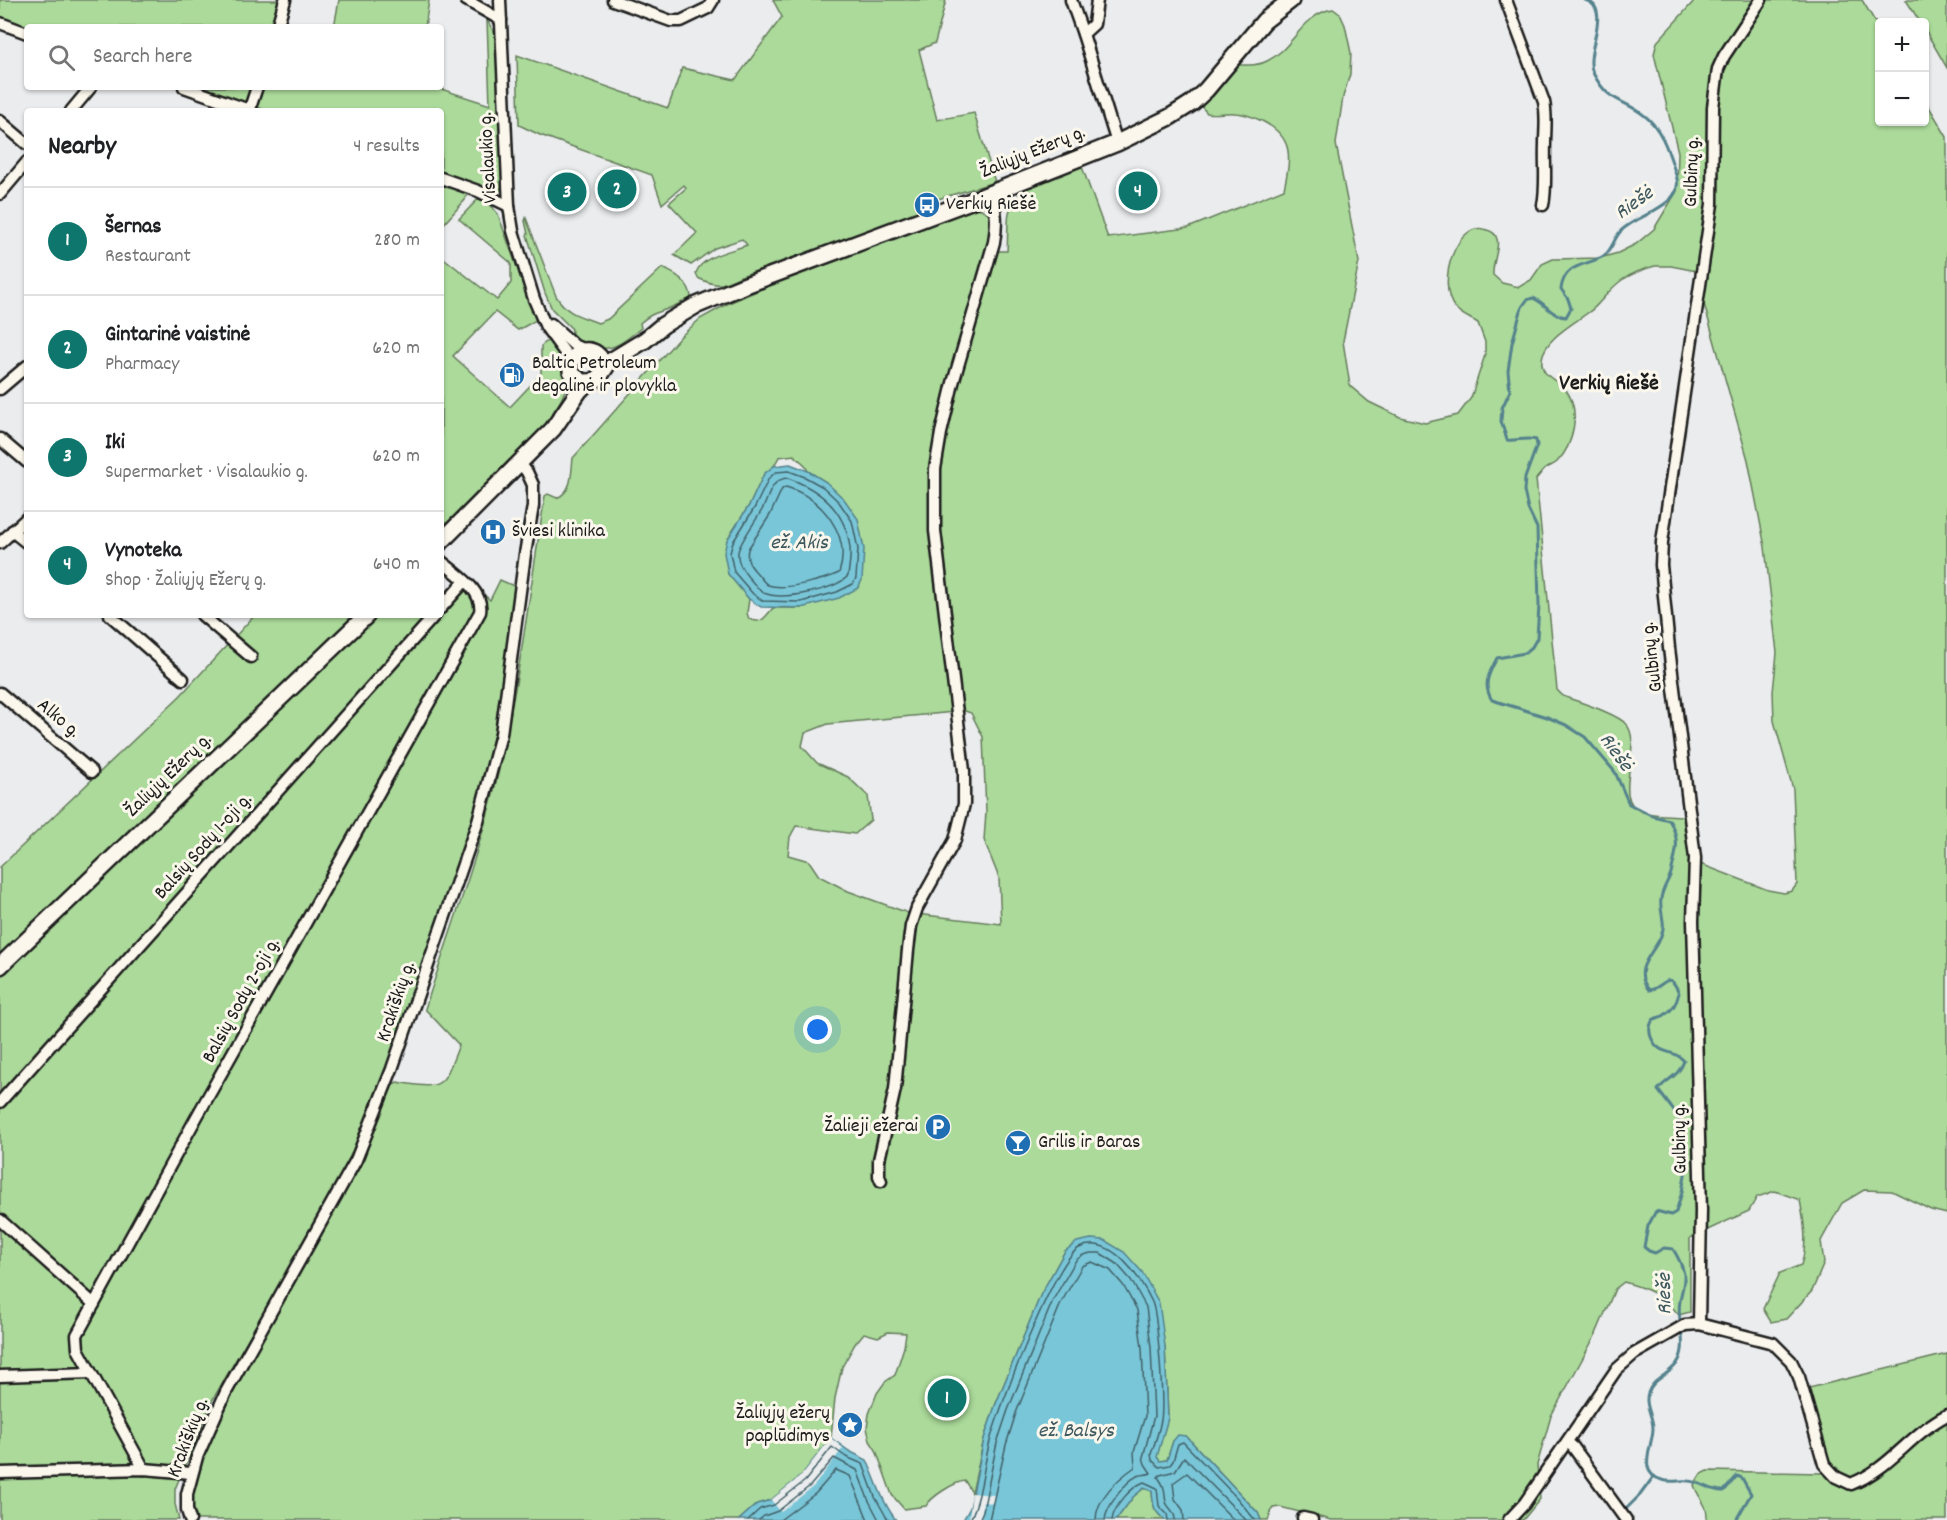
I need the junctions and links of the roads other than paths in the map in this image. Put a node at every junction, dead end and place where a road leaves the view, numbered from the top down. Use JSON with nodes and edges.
{"nodes":[{"id":1,"x":285,"y":0,"type":"edge"},
{"id":2,"x":466,"y":0,"type":"edge"},
{"id":3,"x":501,"y":0,"type":"edge"},
{"id":4,"x":613,"y":0,"type":"edge"},
{"id":5,"x":713,"y":0,"type":"edge"},
{"id":6,"x":1071,"y":0,"type":"edge"},
{"id":7,"x":1097,"y":0,"type":"edge"},
{"id":8,"x":1291,"y":0,"type":"edge"},
{"id":9,"x":1506,"y":0,"type":"edge"},
{"id":10,"x":1761,"y":0,"type":"edge"},
{"id":11,"x":501,"y":20,"type":"junction"},
{"id":12,"x":0,"y":23,"type":"edge"},
{"id":13,"x":279,"y":24,"type":"edge"},
{"id":14,"x":24,"y":32,"type":"edge"},
{"id":15,"x":1083,"y":34,"type":"junction"},
{"id":16,"x":88,"y":90,"type":"edge"},
{"id":17,"x":192,"y":90,"type":"edge"},
{"id":18,"x":256,"y":90,"type":"edge"},
{"id":19,"x":74,"y":108,"type":"edge"},
{"id":20,"x":242,"y":108,"type":"edge"},
{"id":21,"x":251,"y":108,"type":"edge"},
{"id":22,"x":0,"y":121,"type":"edge"},
{"id":23,"x":24,"y":141,"type":"edge"},
{"id":24,"x":1117,"y":143,"type":"junction"},
{"id":25,"x":24,"y":166,"type":"edge"},
{"id":26,"x":444,"y":179,"type":"edge"},
{"id":27,"x":990,"y":193,"type":"junction"},
{"id":28,"x":0,"y":194,"type":"edge"},
{"id":29,"x":1544,"y":205,"type":"dead end"},
{"id":30,"x":509,"y":206,"type":"junction"},
{"id":31,"x":539,"y":310,"type":"junction"},
{"id":32,"x":654,"y":331,"type":"junction"},
{"id":33,"x":591,"y":352,"type":"junction"},
{"id":34,"x":24,"y":369,"type":"edge"},
{"id":35,"x":603,"y":370,"type":"junction"},
{"id":36,"x":578,"y":373,"type":"junction"},
{"id":37,"x":0,"y":389,"type":"edge"},
{"id":38,"x":0,"y":439,"type":"edge"},
{"id":39,"x":24,"y":459,"type":"edge"},
{"id":40,"x":519,"y":462,"type":"junction"},
{"id":41,"x":24,"y":521,"type":"edge"},
{"id":42,"x":12,"y":531,"type":"junction"},
{"id":43,"x":444,"y":539,"type":"edge"},
{"id":44,"x":24,"y":541,"type":"edge"},
{"id":45,"x":0,"y":543,"type":"edge"},
{"id":46,"x":444,"y":564,"type":"edge"},
{"id":47,"x":465,"y":581,"type":"junction"},
{"id":48,"x":444,"y":605,"type":"edge"},
{"id":49,"x":113,"y":618,"type":"edge"},
{"id":50,"x":206,"y":618,"type":"edge"},
{"id":51,"x":364,"y":618,"type":"edge"},
{"id":52,"x":432,"y":618,"type":"edge"},
{"id":53,"x":251,"y":657,"type":"dead end"},
{"id":54,"x":183,"y":679,"type":"dead end"},
{"id":55,"x":0,"y":693,"type":"edge"},
{"id":56,"x":92,"y":772,"type":"dead end"},
{"id":57,"x":0,"y":966,"type":"edge"},
{"id":58,"x":0,"y":1102,"type":"edge"},
{"id":59,"x":881,"y":1181,"type":"dead end"},
{"id":60,"x":0,"y":1220,"type":"edge"},
{"id":61,"x":94,"y":1304,"type":"junction"},
{"id":62,"x":1699,"y":1324,"type":"junction"},
{"id":63,"x":91,"y":1373,"type":"junction"},
{"id":64,"x":0,"y":1376,"type":"edge"},
{"id":65,"x":1947,"y":1416,"type":"edge"},
{"id":66,"x":1567,"y":1442,"type":"junction"},
{"id":67,"x":144,"y":1469,"type":"junction"},
{"id":68,"x":0,"y":1473,"type":"edge"},
{"id":69,"x":191,"y":1473,"type":"junction"},
{"id":70,"x":190,"y":1520,"type":"edge"},
{"id":71,"x":1509,"y":1520,"type":"edge"},
{"id":72,"x":1626,"y":1520,"type":"edge"}],
"edges":[{"from":1,"to":13,"type":"street"},
{"from":2,"to":11,"type":"street"},
{"from":3,"to":11,"type":"street","name":"Visalaukio g."},
{"from":4,"to":5,"type":"street"},
{"from":6,"to":15,"type":"street"},
{"from":7,"to":15,"type":"street"},
{"from":8,"to":24,"type":"main road","name":"Žaliųjų Ežerų g."},
{"from":9,"to":29,"type":"street"},
{"from":10,"to":62,"type":"street","name":"Gulbinų g."},
{"from":11,"to":30,"type":"street","name":"Visalaukio g."},
{"from":12,"to":14,"type":"street"},
{"from":15,"to":24,"type":"street"},
{"from":16,"to":19,"type":"street"},
{"from":17,"to":20,"type":"street"},
{"from":18,"to":21,"type":"street"},
{"from":22,"to":23,"type":"street"},
{"from":24,"to":27,"type":"main road","name":"Žaliųjų Ežerų g."},
{"from":25,"to":28,"type":"street"},
{"from":26,"to":30,"type":"street"},
{"from":27,"to":32,"type":"main road","name":"Žaliųjų Ežerų g."},
{"from":27,"to":59,"type":"street"},
{"from":30,"to":31,"type":"street","name":"Visalaukio g."},
{"from":31,"to":33,"type":"street","name":"Visalaukio g."},
{"from":31,"to":36,"type":"street","name":"Visalaukio g."},
{"from":32,"to":33,"type":"main road","name":"Žaliųjų Ežerų g."},
{"from":32,"to":35,"type":"main road","name":"Žaliųjų Ežerų g."},
{"from":33,"to":35,"type":"main road"},
{"from":33,"to":36,"type":"main road","name":"Žaliųjų Ežerų g."},
{"from":34,"to":37,"type":"street"},
{"from":35,"to":36,"type":"main road","name":"Žaliųjų Ežerų g."},
{"from":36,"to":40,"type":"main road"},
{"from":38,"to":39,"type":"street"},
{"from":40,"to":43,"type":"main road"},
{"from":40,"to":69,"type":"street","name":"Krakiškių g."},
{"from":41,"to":42,"type":"street"},
{"from":42,"to":44,"type":"street"},
{"from":42,"to":45,"type":"street"},
{"from":46,"to":47,"type":"street","name":"Balsių Sodų 2-oji g."},
{"from":47,"to":48,"type":"street"},
{"from":47,"to":61,"type":"street","name":"Balsių Sodų 2-oji g."},
{"from":49,"to":54,"type":"street"},
{"from":50,"to":53,"type":"street"},
{"from":51,"to":57,"type":"main road","name":"Žaliųjų Ežerų g."},
{"from":52,"to":58,"type":"street","name":"Balsių Sodų 1-oji g."},
{"from":55,"to":56,"type":"street","name":"Alko g."},
{"from":60,"to":61,"type":"street"},
{"from":61,"to":63,"type":"street","name":"Balsių Sodų 2-oji g."},
{"from":62,"to":65,"type":"street"},
{"from":62,"to":66,"type":"street"},
{"from":63,"to":64,"type":"street"},
{"from":63,"to":67,"type":"street","name":"Balsių Sodų 2-oji g."},
{"from":66,"to":71,"type":"street"},
{"from":66,"to":72,"type":"street"},
{"from":67,"to":68,"type":"street"},
{"from":67,"to":69,"type":"street"},
{"from":69,"to":70,"type":"street","name":"Krakiškių g."}]}
